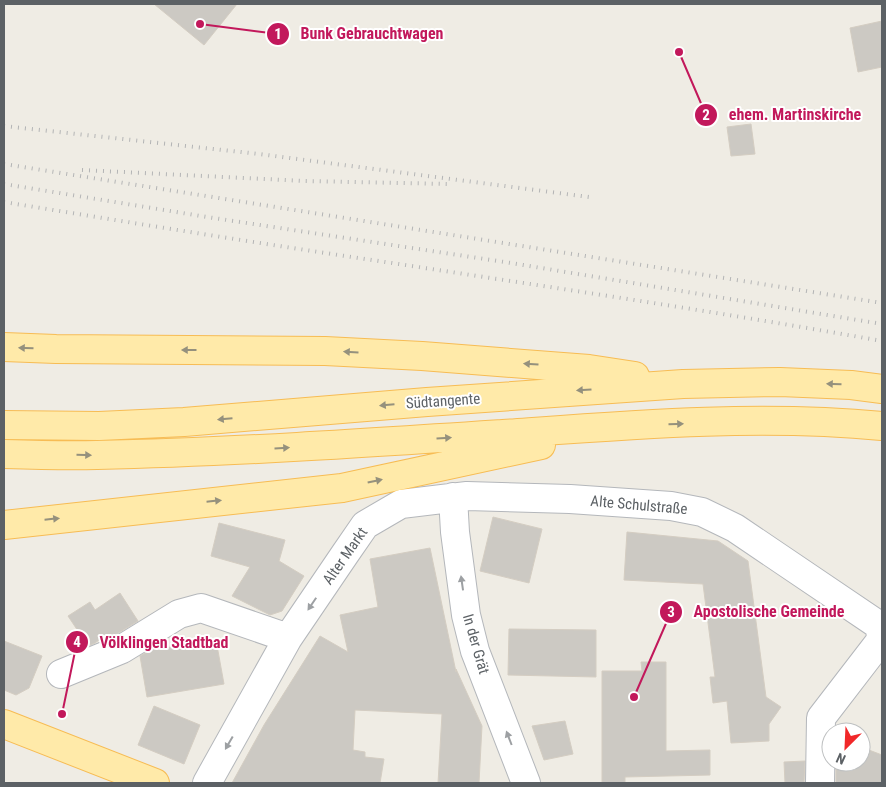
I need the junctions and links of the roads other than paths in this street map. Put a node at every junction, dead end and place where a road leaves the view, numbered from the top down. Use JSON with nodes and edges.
{"nodes":[{"id":1,"x":4,"y":347,"type":"edge"},
{"id":2,"x":683,"y":384,"type":"junction"},
{"id":3,"x":882,"y":389,"type":"edge"},
{"id":4,"x":4,"y":425,"type":"edge"},
{"id":5,"x":633,"y":425,"type":"junction"},
{"id":6,"x":882,"y":426,"type":"edge"},
{"id":7,"x":4,"y":454,"type":"edge"},
{"id":8,"x":453,"y":498,"type":"junction"},
{"id":9,"x":4,"y":525,"type":"edge"},
{"id":10,"x":288,"y":638,"type":"junction"},
{"id":11,"x":62,"y":674,"type":"dead end"},
{"id":12,"x":4,"y":724,"type":"edge"},
{"id":13,"x":108,"y":774,"type":"edge"},
{"id":14,"x":155,"y":783,"type":"edge"},
{"id":15,"x":207,"y":783,"type":"edge"},
{"id":16,"x":526,"y":783,"type":"edge"},
{"id":17,"x":820,"y":783,"type":"edge"}],
"edges":[{"from":2,"to":1,"type":"main road","one_way":true},
{"from":3,"to":2,"type":"main road","name":"Südtangente","one_way":true},
{"from":2,"to":4,"type":"main road","name":"Südtangente","one_way":true},
{"from":5,"to":6,"type":"main road","one_way":true},
{"from":7,"to":5,"type":"main road","one_way":true},
{"from":9,"to":5,"type":"main road","one_way":true},
{"from":8,"to":10,"type":"street","name":"Alter Markt","one_way":true},
{"from":16,"to":8,"type":"street","name":"In der Grät","one_way":true},
{"from":8,"to":17,"type":"street","name":"Alte Schulstraße"},
{"from":10,"to":11,"type":"street"},
{"from":10,"to":15,"type":"street","name":"Alter Markt","one_way":true},
{"from":12,"to":13,"type":"main road"},
{"from":13,"to":14,"type":"main road"}]}
